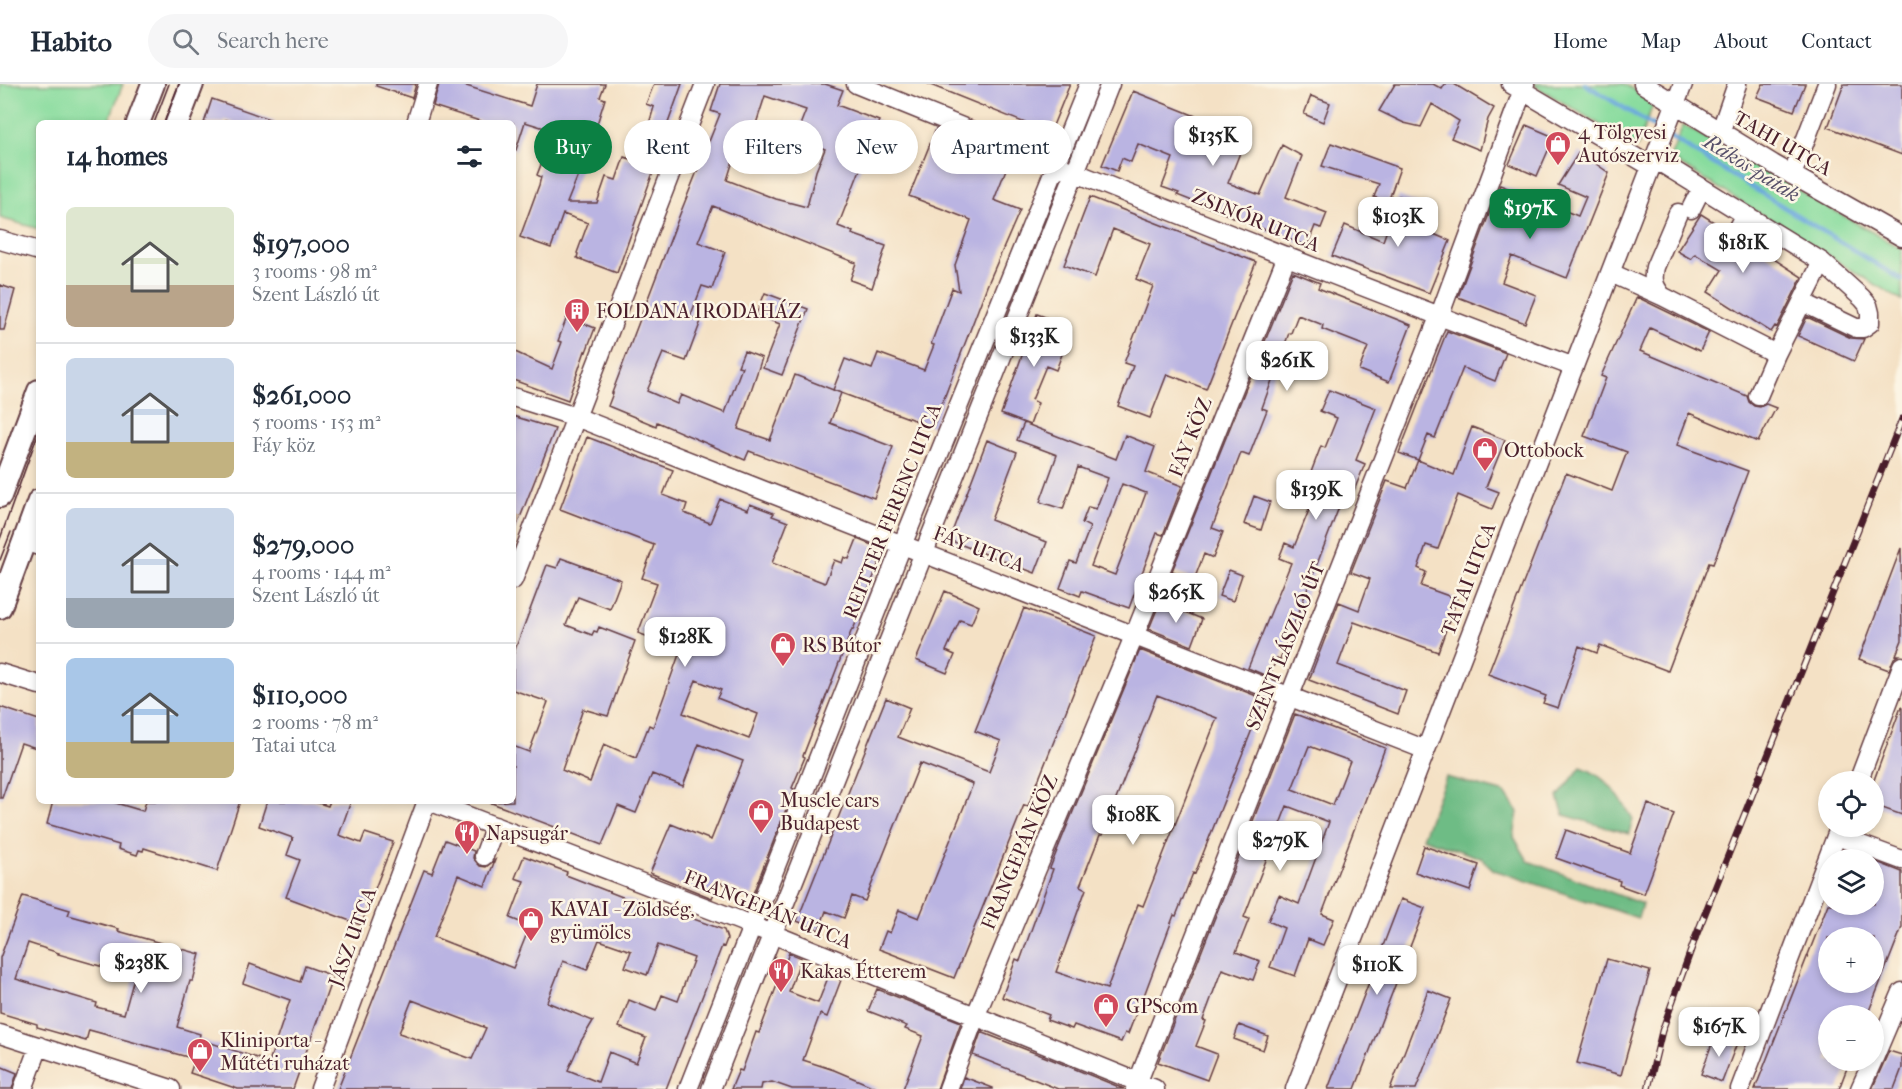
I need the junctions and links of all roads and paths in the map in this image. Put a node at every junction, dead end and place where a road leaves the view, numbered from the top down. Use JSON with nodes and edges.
{"nodes":[{"id":1,"x":153,"y":84,"type":"edge"},
{"id":2,"x":192,"y":84,"type":"edge"},
{"id":3,"x":428,"y":84,"type":"edge"},
{"id":4,"x":705,"y":84,"type":"edge"},
{"id":5,"x":856,"y":84,"type":"edge"},
{"id":6,"x":1089,"y":84,"type":"edge"},
{"id":7,"x":1110,"y":84,"type":"edge"},
{"id":8,"x":1643,"y":84,"type":"edge"},
{"id":9,"x":1683,"y":84,"type":"edge"},
{"id":10,"x":1737,"y":84,"type":"edge"},
{"id":11,"x":1827,"y":84,"type":"edge"},
{"id":12,"x":1519,"y":86,"type":"edge"},
{"id":13,"x":1675,"y":105,"type":"junction"},
{"id":14,"x":139,"y":120,"type":"edge"},
{"id":15,"x":178,"y":120,"type":"edge"},
{"id":16,"x":418,"y":120,"type":"edge"},
{"id":17,"x":945,"y":120,"type":"edge"},
{"id":18,"x":1071,"y":128,"type":"edge"},
{"id":19,"x":1720,"y":133,"type":"junction"},
{"id":20,"x":1654,"y":160,"type":"junction"},
{"id":21,"x":1071,"y":170,"type":"edge"},
{"id":22,"x":1076,"y":172,"type":"junction"},
{"id":23,"x":1052,"y":174,"type":"edge"},
{"id":24,"x":1792,"y":175,"type":"junction"},
{"id":25,"x":1701,"y":189,"type":"junction"},
{"id":26,"x":1744,"y":216,"type":"junction"},
{"id":27,"x":1734,"y":235,"type":"dead end"},
{"id":28,"x":1902,"y":237,"type":"edge"},
{"id":29,"x":0,"y":240,"type":"edge"},
{"id":30,"x":36,"y":250,"type":"edge"},
{"id":31,"x":1287,"y":256,"type":"junction"},
{"id":32,"x":1822,"y":262,"type":"junction"},
{"id":33,"x":1611,"y":273,"type":"junction"},
{"id":34,"x":1662,"y":296,"type":"junction"},
{"id":35,"x":1802,"y":302,"type":"junction"},
{"id":36,"x":1439,"y":317,"type":"junction"},
{"id":37,"x":1776,"y":354,"type":"junction"},
{"id":38,"x":1574,"y":367,"type":"junction"},
{"id":39,"x":1758,"y":396,"type":"dead end"},
{"id":40,"x":516,"y":398,"type":"edge"},
{"id":41,"x":36,"y":399,"type":"edge"},
{"id":42,"x":576,"y":417,"type":"junction"},
{"id":43,"x":0,"y":496,"type":"edge"},
{"id":44,"x":36,"y":519,"type":"edge"},
{"id":45,"x":32,"y":543,"type":"edge"},
{"id":46,"x":903,"y":543,"type":"junction"},
{"id":47,"x":924,"y":552,"type":"junction"},
{"id":48,"x":516,"y":567,"type":"edge"},
{"id":49,"x":0,"y":607,"type":"edge"},
{"id":50,"x":1135,"y":634,"type":"junction"},
{"id":51,"x":1902,"y":666,"type":"edge"},
{"id":52,"x":0,"y":674,"type":"edge"},
{"id":53,"x":36,"y":684,"type":"edge"},
{"id":54,"x":1289,"y":695,"type":"junction"},
{"id":55,"x":1426,"y":750,"type":"junction"},
{"id":56,"x":817,"y":762,"type":"junction"},
{"id":57,"x":837,"y":770,"type":"junction"},
{"id":58,"x":1862,"y":771,"type":"edge"},
{"id":59,"x":427,"y":804,"type":"edge"},
{"id":60,"x":436,"y":804,"type":"edge"},
{"id":61,"x":495,"y":826,"type":"junction"},
{"id":62,"x":1836,"y":837,"type":"edge"},
{"id":63,"x":1851,"y":837,"type":"edge"},
{"id":64,"x":484,"y":856,"type":"dead end"},
{"id":65,"x":1902,"y":860,"type":"edge"},
{"id":66,"x":753,"y":926,"type":"junction"},
{"id":67,"x":772,"y":934,"type":"junction"},
{"id":68,"x":1902,"y":992,"type":"edge"},
{"id":69,"x":975,"y":1017,"type":"junction"},
{"id":70,"x":0,"y":1034,"type":"edge"},
{"id":71,"x":1884,"y":1034,"type":"edge"},
{"id":72,"x":39,"y":1046,"type":"junction"},
{"id":73,"x":1868,"y":1071,"type":"edge"},
{"id":74,"x":1143,"y":1087,"type":"edge"},
{"id":75,"x":23,"y":1089,"type":"edge"},
{"id":76,"x":171,"y":1089,"type":"edge"},
{"id":77,"x":320,"y":1089,"type":"edge"},
{"id":78,"x":688,"y":1089,"type":"edge"},
{"id":79,"x":711,"y":1089,"type":"edge"},
{"id":80,"x":948,"y":1089,"type":"edge"},
{"id":81,"x":1295,"y":1089,"type":"edge"},
{"id":82,"x":1740,"y":1089,"type":"edge"},
{"id":83,"x":1860,"y":1089,"type":"edge"}],
"edges":[{"from":1,"to":14,"type":"main road"},
{"from":2,"to":15,"type":"main road"},
{"from":3,"to":16,"type":"street"},
{"from":4,"to":42,"type":"street"},
{"from":5,"to":17,"type":"street","name":"ZSINÓR UTCA"},
{"from":6,"to":18,"type":"street","name":"REITTER FERENC UTCA"},
{"from":7,"to":22,"type":"street"},
{"from":8,"to":13,"type":"street","name":"TAHI UTCA"},
{"from":9,"to":13,"type":"street","name":"TATAI UTCA"},
{"from":10,"to":19,"type":"street"},
{"from":11,"to":24,"type":"street"},
{"from":12,"to":20,"type":"street"},
{"from":12,"to":36,"type":"street","name":"SZENT LÁSZLÓ ÚT"},
{"from":13,"to":19,"type":"street","name":"TAHI UTCA"},
{"from":13,"to":20,"type":"street","name":"TATAI UTCA"},
{"from":19,"to":24,"type":"street","name":"TAHI UTCA"},
{"from":20,"to":25,"type":"street"},
{"from":20,"to":33,"type":"street","name":"TATAI UTCA"},
{"from":21,"to":22,"type":"street","name":"ZSINÓR UTCA"},
{"from":22,"to":31,"type":"street","name":"ZSINÓR UTCA"},
{"from":22,"to":47,"type":"street"},
{"from":23,"to":46,"type":"street","name":"REITTER FERENC UTCA"},
{"from":24,"to":28,"type":"street","name":"TAHI UTCA"},
{"from":25,"to":26,"type":"street"},
{"from":25,"to":34,"type":"street"},
{"from":26,"to":27,"type":"street"},
{"from":26,"to":32,"type":"street"},
{"from":29,"to":30,"type":"street"},
{"from":31,"to":36,"type":"street","name":"ZSINÓR UTCA"},
{"from":31,"to":50,"type":"street","name":"FÁY KÖZ"},
{"from":32,"to":35,"type":"street"},
{"from":32,"to":35,"type":"street"},
{"from":33,"to":34,"type":"street"},
{"from":33,"to":38,"type":"street","name":"TATAI UTCA"},
{"from":34,"to":37,"type":"street"},
{"from":35,"to":37,"type":"street"},
{"from":36,"to":38,"type":"street","name":"ZSINÓR UTCA"},
{"from":36,"to":54,"type":"street","name":"SZENT LÁSZLÓ ÚT"},
{"from":37,"to":39,"type":"street"},
{"from":38,"to":55,"type":"street","name":"TATAI UTCA"},
{"from":40,"to":42,"type":"street","name":"FÁY UTCA"},
{"from":41,"to":43,"type":"main road"},
{"from":42,"to":46,"type":"street","name":"FÁY UTCA"},
{"from":42,"to":48,"type":"street"},
{"from":44,"to":45,"type":"main road"},
{"from":45,"to":49,"type":"main road"},
{"from":46,"to":47,"type":"street","name":"FÁY UTCA"},
{"from":46,"to":56,"type":"street","name":"REITTER FERENC UTCA"},
{"from":47,"to":50,"type":"street","name":"FÁY UTCA"},
{"from":47,"to":57,"type":"street"},
{"from":50,"to":54,"type":"street","name":"FÁY UTCA"},
{"from":50,"to":69,"type":"street","name":"FRANGEPÁN KÖZ"},
{"from":51,"to":58,"type":"street"},
{"from":52,"to":53,"type":"street"},
{"from":54,"to":55,"type":"street","name":"FÁY UTCA"},
{"from":54,"to":74,"type":"street","name":"SZENT LÁSZLÓ ÚT"},
{"from":55,"to":81,"type":"street","name":"TATAI UTCA"},
{"from":56,"to":57,"type":"street"},
{"from":56,"to":66,"type":"street","name":"REITTER FERENC UTCA"},
{"from":57,"to":67,"type":"street"},
{"from":59,"to":77,"type":"street","name":"JÁSZ UTCA"},
{"from":60,"to":61,"type":"street","name":"FRANGEPÁN UTCA"},
{"from":61,"to":64,"type":"street"},
{"from":61,"to":66,"type":"street","name":"FRANGEPÁN UTCA"},
{"from":62,"to":82,"type":"street"},
{"from":63,"to":65,"type":"street"},
{"from":66,"to":67,"type":"street","name":"FRANGEPÁN UTCA"},
{"from":66,"to":78,"type":"street","name":"REITTER FERENC UTCA"},
{"from":67,"to":69,"type":"street","name":"FRANGEPÁN UTCA"},
{"from":67,"to":79,"type":"street"},
{"from":68,"to":71,"type":"street"},
{"from":69,"to":74,"type":"street","name":"FRANGEPÁN UTCA"},
{"from":69,"to":80,"type":"street","name":"FRANGEPÁN KÖZ"},
{"from":70,"to":72,"type":"street"},
{"from":72,"to":75,"type":"street"},
{"from":72,"to":76,"type":"street"},
{"from":73,"to":83,"type":"street"}]}
